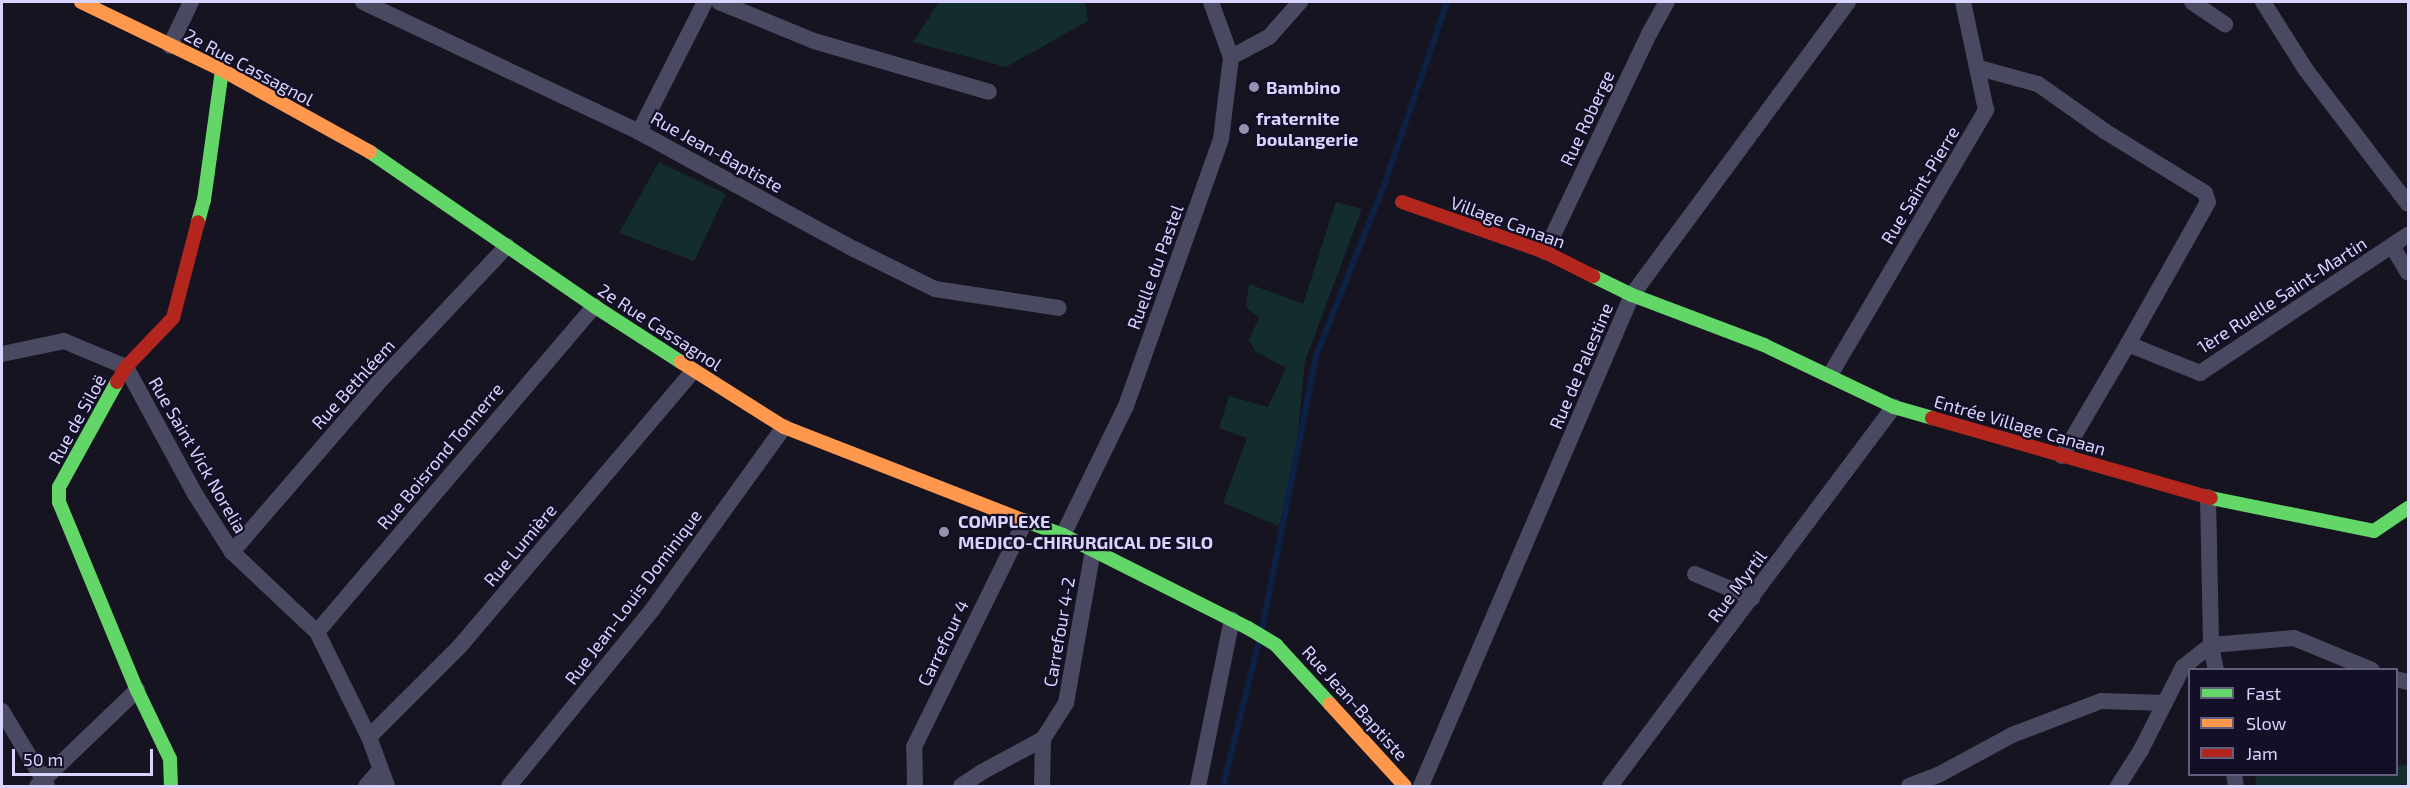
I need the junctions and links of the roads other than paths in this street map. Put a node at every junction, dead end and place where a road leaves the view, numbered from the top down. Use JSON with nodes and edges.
{"nodes":[{"id":1,"x":81,"y":2,"type":"edge"},
{"id":2,"x":191,"y":2,"type":"edge"},
{"id":3,"x":363,"y":2,"type":"edge"},
{"id":4,"x":705,"y":2,"type":"edge"},
{"id":5,"x":719,"y":2,"type":"edge"},
{"id":6,"x":1211,"y":2,"type":"edge"},
{"id":7,"x":1299,"y":2,"type":"edge"},
{"id":8,"x":1667,"y":2,"type":"edge"},
{"id":9,"x":1848,"y":2,"type":"edge"},
{"id":10,"x":1963,"y":2,"type":"edge"},
{"id":11,"x":2192,"y":2,"type":"edge"},
{"id":12,"x":2263,"y":2,"type":"edge"},
{"id":13,"x":2225,"y":24,"type":"dead end"},
{"id":14,"x":170,"y":46,"type":"junction"},
{"id":15,"x":1231,"y":57,"type":"junction"},
{"id":16,"x":1979,"y":68,"type":"junction"},
{"id":17,"x":222,"y":70,"type":"junction"},
{"id":18,"x":989,"y":92,"type":"dead end"},
{"id":19,"x":639,"y":132,"type":"junction"},
{"id":20,"x":1402,"y":202,"type":"dead end"},
{"id":21,"x":2409,"y":204,"type":"edge"},
{"id":22,"x":2409,"y":235,"type":"edge"},
{"id":23,"x":507,"y":246,"type":"junction"},
{"id":24,"x":2392,"y":246,"type":"junction"},
{"id":25,"x":1545,"y":252,"type":"junction"},
{"id":26,"x":2409,"y":273,"type":"edge"},
{"id":27,"x":1632,"y":295,"type":"junction"},
{"id":28,"x":594,"y":306,"type":"junction"},
{"id":29,"x":1059,"y":308,"type":"dead end"},
{"id":30,"x":2128,"y":344,"type":"junction"},
{"id":31,"x":2,"y":354,"type":"edge"},
{"id":32,"x":126,"y":367,"type":"junction"},
{"id":33,"x":693,"y":371,"type":"junction"},
{"id":34,"x":1830,"y":375,"type":"junction"},
{"id":35,"x":1894,"y":407,"type":"junction"},
{"id":36,"x":784,"y":427,"type":"junction"},
{"id":37,"x":2062,"y":456,"type":"junction"},
{"id":38,"x":2208,"y":496,"type":"junction"},
{"id":39,"x":2409,"y":508,"type":"edge"},
{"id":40,"x":1025,"y":521,"type":"junction"},
{"id":41,"x":1063,"y":535,"type":"junction"},
{"id":42,"x":1093,"y":550,"type":"junction"},
{"id":43,"x":232,"y":552,"type":"junction"},
{"id":44,"x":1695,"y":574,"type":"dead end"},
{"id":45,"x":1752,"y":598,"type":"junction"},
{"id":46,"x":1232,"y":619,"type":"junction"},
{"id":47,"x":1248,"y":628,"type":"joint"},
{"id":48,"x":317,"y":632,"type":"junction"},
{"id":49,"x":2211,"y":645,"type":"junction"},
{"id":50,"x":2216,"y":668,"type":"edge"},
{"id":51,"x":2369,"y":668,"type":"edge"},
{"id":52,"x":137,"y":690,"type":"junction"},
{"id":53,"x":2165,"y":703,"type":"junction"},
{"id":54,"x":2,"y":711,"type":"edge"},
{"id":55,"x":369,"y":737,"type":"junction"},
{"id":56,"x":1043,"y":739,"type":"junction"},
{"id":57,"x":379,"y":771,"type":"junction"},
{"id":58,"x":42,"y":784,"type":"edge"},
{"id":59,"x":171,"y":786,"type":"edge"},
{"id":60,"x":366,"y":786,"type":"edge"},
{"id":61,"x":387,"y":786,"type":"edge"},
{"id":62,"x":508,"y":786,"type":"edge"},
{"id":63,"x":915,"y":786,"type":"edge"},
{"id":64,"x":961,"y":786,"type":"edge"},
{"id":65,"x":1042,"y":786,"type":"edge"},
{"id":66,"x":1198,"y":786,"type":"edge"},
{"id":67,"x":1405,"y":786,"type":"edge"},
{"id":68,"x":1421,"y":786,"type":"edge"},
{"id":69,"x":1610,"y":786,"type":"edge"},
{"id":70,"x":1909,"y":786,"type":"edge"},
{"id":71,"x":2118,"y":786,"type":"edge"}],
"edges":[{"from":1,"to":14,"type":"street","name":"2e Rue Cassagnol"},
{"from":2,"to":14,"type":"street"},
{"from":3,"to":19,"type":"street","name":"Rue Jean-Baptiste"},
{"from":4,"to":19,"type":"street"},
{"from":5,"to":18,"type":"street"},
{"from":6,"to":15,"type":"street","name":"Ruelle du Pastel"},
{"from":7,"to":15,"type":"street"},
{"from":8,"to":25,"type":"street","name":"Rue Roberge"},
{"from":9,"to":27,"type":"street","name":"Rue de Palestine"},
{"from":10,"to":16,"type":"street","name":"Rue Saint-Pierre"},
{"from":11,"to":13,"type":"street"},
{"from":12,"to":21,"type":"street"},
{"from":14,"to":17,"type":"street","name":"2e Rue Cassagnol"},
{"from":15,"to":41,"type":"street","name":"Ruelle du Pastel"},
{"from":16,"to":30,"type":"street"},
{"from":16,"to":34,"type":"street","name":"Rue Saint-Pierre"},
{"from":17,"to":23,"type":"street","name":"2e Rue Cassagnol"},
{"from":17,"to":32,"type":"street","name":"Rue de Siloë"},
{"from":19,"to":29,"type":"street","name":"Rue Jean-Baptiste"},
{"from":20,"to":25,"type":"street","name":"Village Canaan"},
{"from":22,"to":24,"type":"street","name":"1ère Ruelle Saint-Martin"},
{"from":23,"to":28,"type":"street","name":"2e Rue Cassagnol"},
{"from":23,"to":43,"type":"street","name":"Rue Bethléem"},
{"from":24,"to":26,"type":"street"},
{"from":24,"to":30,"type":"street","name":"1ère Ruelle Saint-Martin"},
{"from":25,"to":27,"type":"street","name":"Village Canaan"},
{"from":27,"to":34,"type":"street","name":"Entrée Village Canaan"},
{"from":27,"to":68,"type":"street","name":"Rue de Palestine"},
{"from":28,"to":33,"type":"street","name":"2e Rue Cassagnol"},
{"from":28,"to":48,"type":"street","name":"Rue Boisrond Tonnerre"},
{"from":30,"to":37,"type":"street"},
{"from":31,"to":32,"type":"street","name":"Rue Saint Vick Norelia"},
{"from":32,"to":43,"type":"street","name":"Rue Saint Vick Norelia"},
{"from":32,"to":52,"type":"street","name":"Rue de Siloë"},
{"from":33,"to":36,"type":"street","name":"2e Rue Cassagnol"},
{"from":33,"to":55,"type":"street","name":"Rue Lumière"},
{"from":34,"to":35,"type":"street","name":"Entrée Village Canaan"},
{"from":35,"to":37,"type":"street","name":"Entrée Village Canaan"},
{"from":35,"to":45,"type":"street","name":"Rue Myrtil"},
{"from":36,"to":40,"type":"street","name":"2e Rue Cassagnol"},
{"from":36,"to":62,"type":"street","name":"Rue Jean-Louis Dominique"},
{"from":37,"to":38,"type":"street","name":"Entrée Village Canaan"},
{"from":38,"to":39,"type":"street","name":"Entrée Village Canaan"},
{"from":38,"to":49,"type":"street"},
{"from":40,"to":41,"type":"street","name":"2e Rue Cassagnol"},
{"from":40,"to":63,"type":"street","name":"Carrefour 4"},
{"from":41,"to":42,"type":"street","name":"2e Rue Cassagnol"},
{"from":42,"to":46,"type":"street","name":"2e Rue Cassagnol"},
{"from":42,"to":56,"type":"street","name":"Carrefour 4-2"},
{"from":43,"to":48,"type":"street","name":"Rue Saint Vick Norelia"},
{"from":44,"to":45,"type":"street"},
{"from":45,"to":69,"type":"street","name":"Rue Myrtil"},
{"from":46,"to":47,"type":"street","name":"2e Rue Cassagnol"},
{"from":46,"to":66,"type":"street"},
{"from":47,"to":67,"type":"street","name":"Rue Jean-Baptiste"},
{"from":48,"to":55,"type":"street","name":"Rue Saint Vick Norelia"},
{"from":49,"to":50,"type":"street"},
{"from":49,"to":51,"type":"street"},
{"from":49,"to":53,"type":"street"},
{"from":52,"to":58,"type":"street"},
{"from":52,"to":59,"type":"street","name":"Rue de Siloë"},
{"from":53,"to":70,"type":"street"},
{"from":53,"to":71,"type":"street"},
{"from":54,"to":58,"type":"street"},
{"from":55,"to":57,"type":"street","name":"Rue Saint Vick Norelia"},
{"from":56,"to":64,"type":"street"},
{"from":56,"to":65,"type":"street"},
{"from":57,"to":60,"type":"street"},
{"from":57,"to":61,"type":"street","name":"Rue Saint Vick Norelia"}]}
